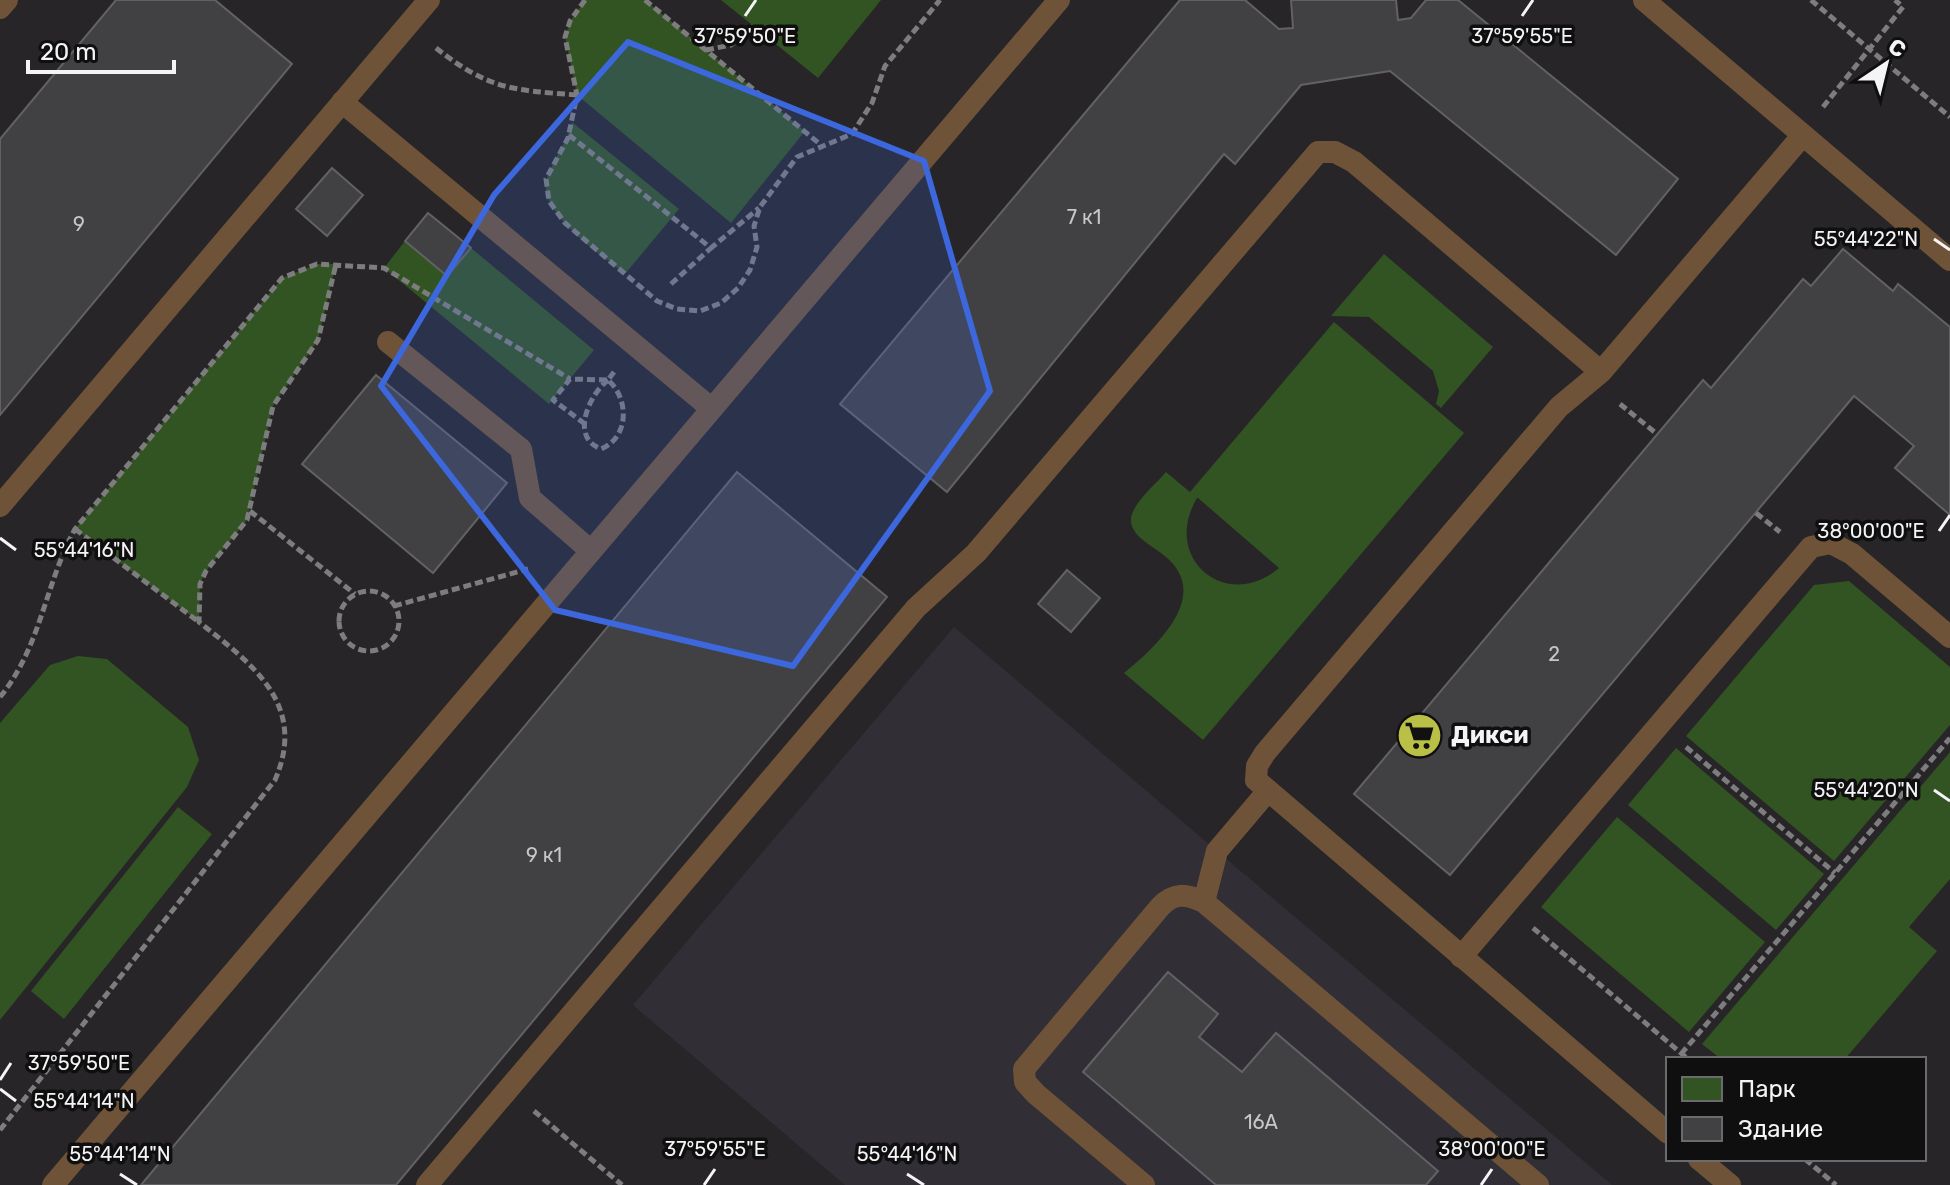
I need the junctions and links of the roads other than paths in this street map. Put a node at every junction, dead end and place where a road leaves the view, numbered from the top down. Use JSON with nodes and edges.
{"nodes":[{"id":1,"x":7,"y":0,"type":"edge"},
{"id":2,"x":1059,"y":0,"type":"edge"},
{"id":3,"x":1644,"y":0,"type":"edge"},
{"id":4,"x":0,"y":8,"type":"edge"},
{"id":5,"x":415,"y":9,"type":"edge"},
{"id":6,"x":342,"y":102,"type":"junction"},
{"id":7,"x":1803,"y":135,"type":"junction"},
{"id":8,"x":1950,"y":260,"type":"edge"},
{"id":9,"x":388,"y":342,"type":"dead end"},
{"id":10,"x":1596,"y":376,"type":"junction"},
{"id":11,"x":712,"y":409,"type":"junction"},
{"id":12,"x":0,"y":506,"type":"edge"},
{"id":13,"x":591,"y":551,"type":"junction"},
{"id":14,"x":1950,"y":637,"type":"edge"},
{"id":15,"x":1267,"y":792,"type":"junction"},
{"id":16,"x":1204,"y":902,"type":"junction"},
{"id":17,"x":1461,"y":957,"type":"junction"},
{"id":18,"x":1666,"y":1131,"type":"edge"},
{"id":19,"x":1701,"y":1161,"type":"edge"},
{"id":20,"x":53,"y":1185,"type":"edge"},
{"id":21,"x":427,"y":1185,"type":"edge"},
{"id":22,"x":1144,"y":1185,"type":"edge"},
{"id":23,"x":1538,"y":1185,"type":"edge"},
{"id":24,"x":1730,"y":1185,"type":"edge"}],
"edges":[{"from":1,"to":4,"type":"lane"},
{"from":2,"to":11,"type":"lane"},
{"from":3,"to":7,"type":"lane"},
{"from":5,"to":6,"type":"lane"},
{"from":6,"to":11,"type":"lane"},
{"from":6,"to":12,"type":"lane"},
{"from":7,"to":8,"type":"lane"},
{"from":7,"to":10,"type":"lane"},
{"from":9,"to":13,"type":"lane"},
{"from":10,"to":15,"type":"lane"},
{"from":10,"to":21,"type":"lane"},
{"from":11,"to":13,"type":"lane"},
{"from":13,"to":20,"type":"lane"},
{"from":14,"to":17,"type":"lane"},
{"from":15,"to":16,"type":"lane"},
{"from":15,"to":17,"type":"lane"},
{"from":16,"to":22,"type":"lane"},
{"from":16,"to":23,"type":"lane"},
{"from":17,"to":18,"type":"lane"},
{"from":19,"to":24,"type":"lane"}]}
